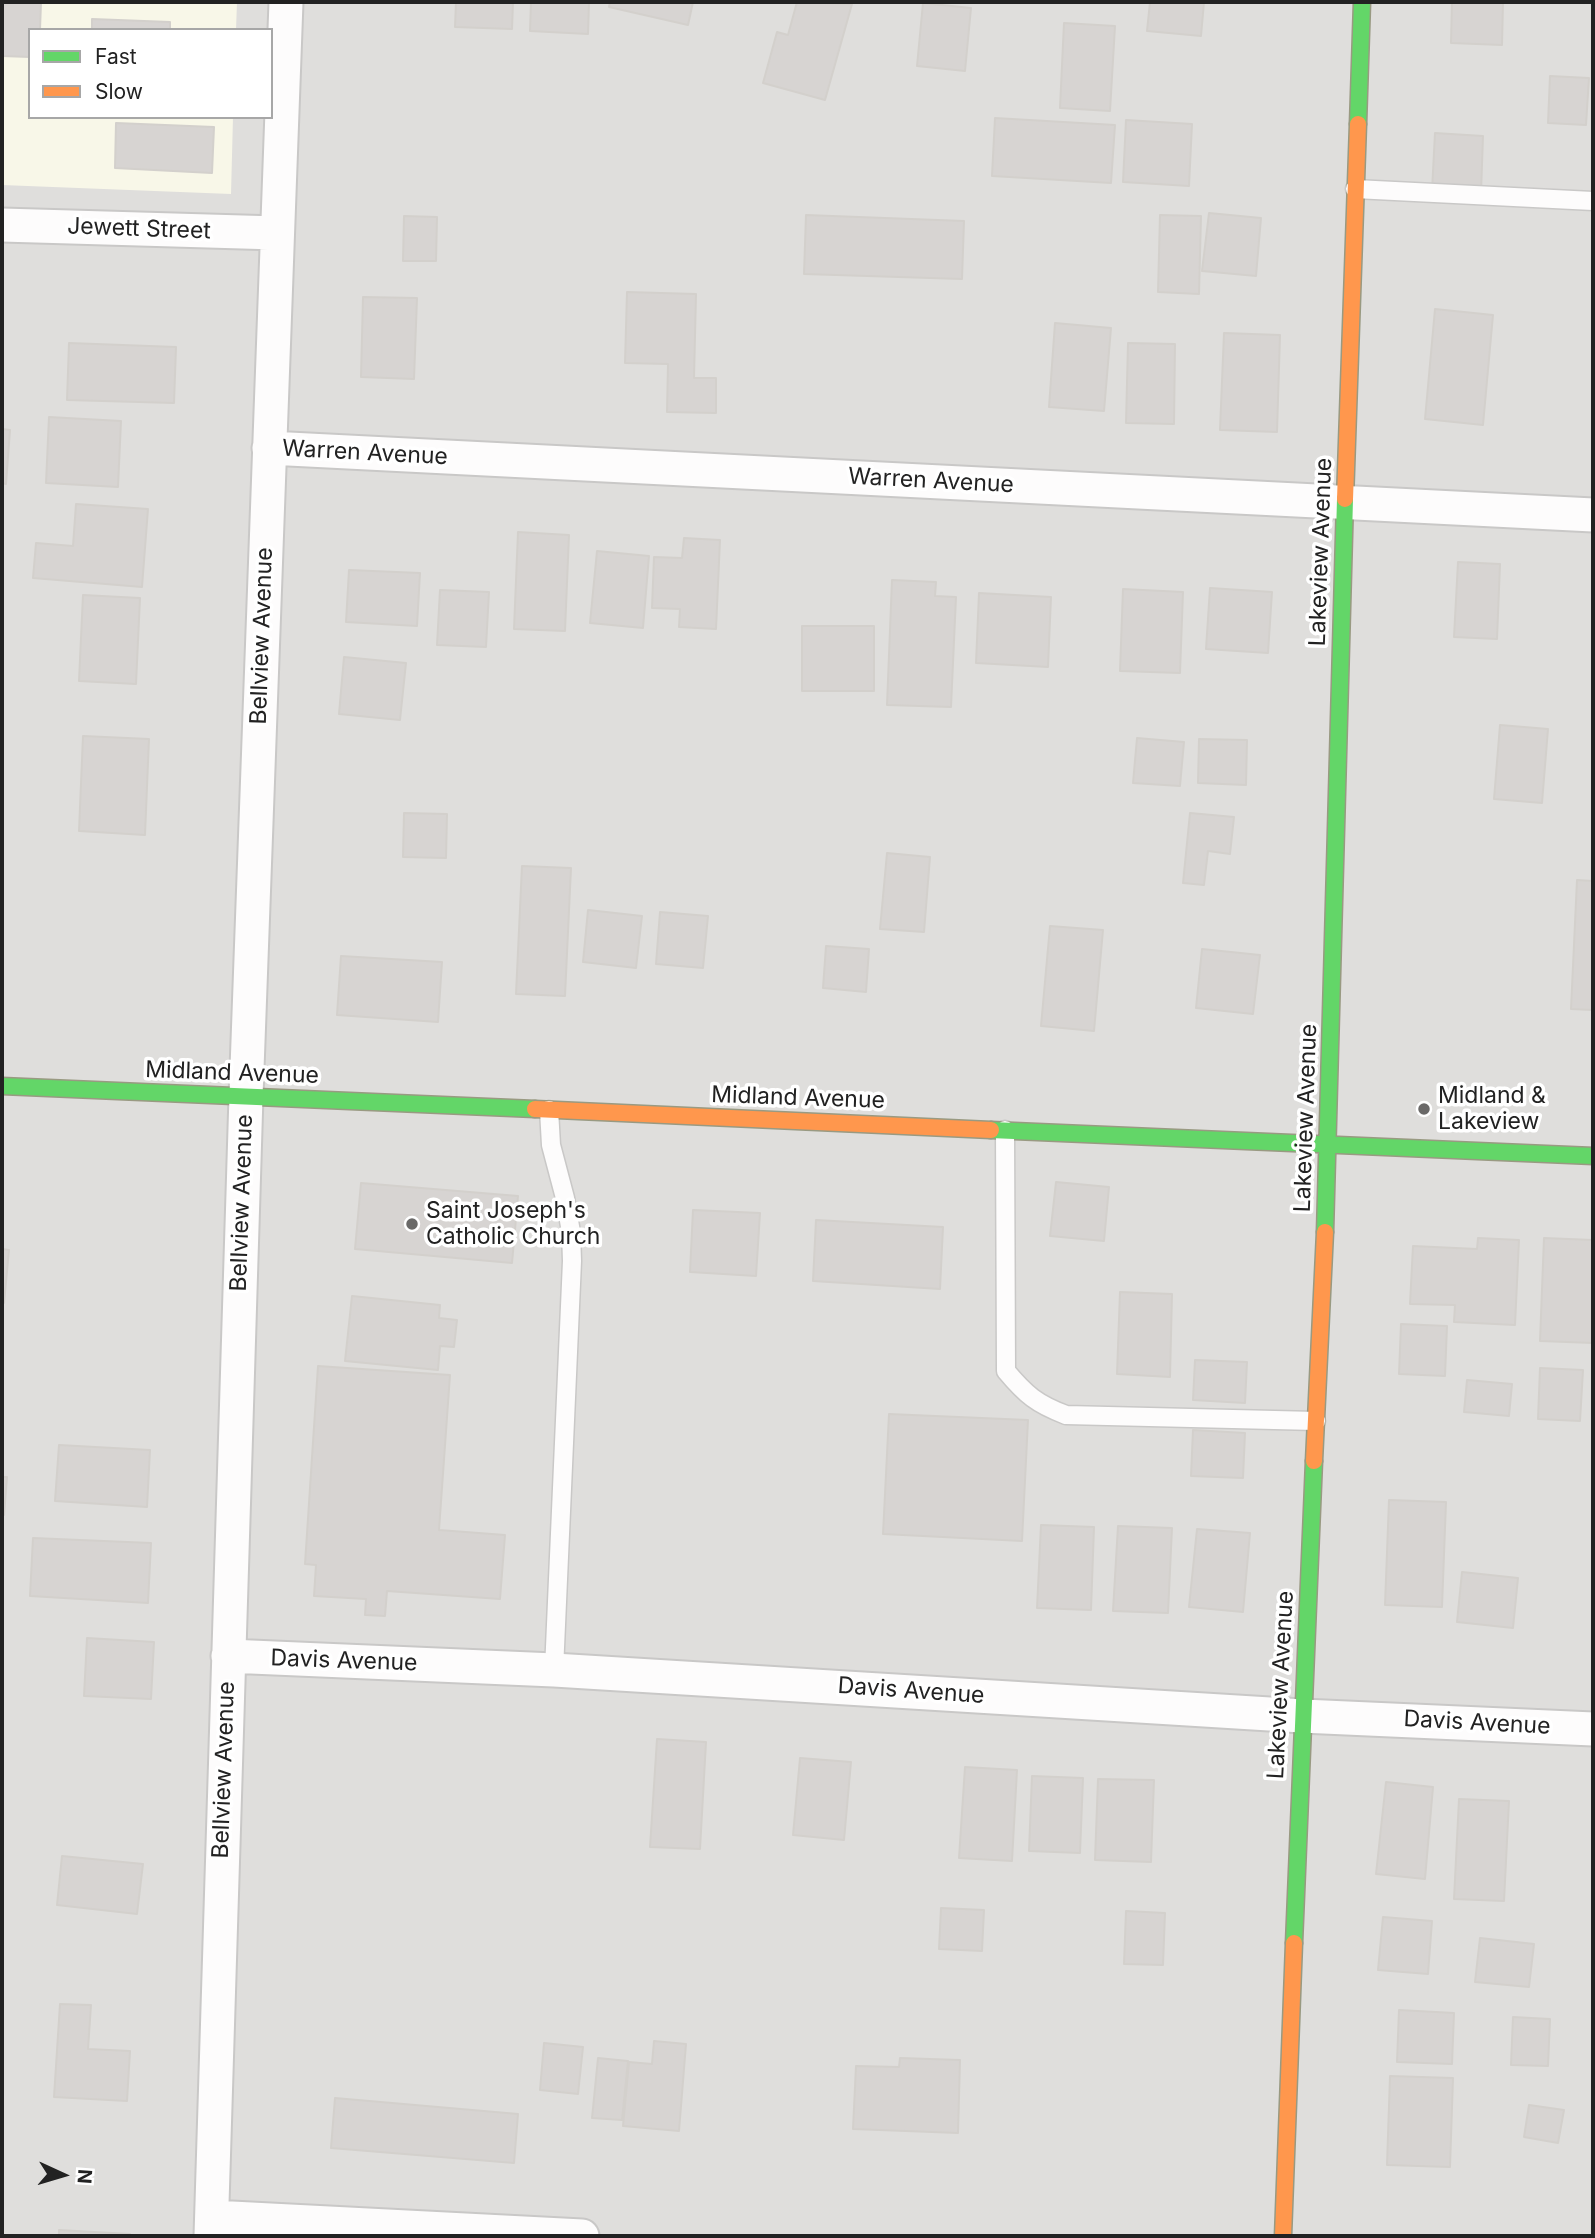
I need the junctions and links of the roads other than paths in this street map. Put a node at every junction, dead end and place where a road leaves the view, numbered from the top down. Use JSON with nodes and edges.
{"nodes":[{"id":1,"x":286,"y":2,"type":"edge"},
{"id":2,"x":1362,"y":2,"type":"edge"},
{"id":3,"x":1356,"y":189,"type":"junction"},
{"id":4,"x":1593,"y":201,"type":"edge"},
{"id":5,"x":2,"y":225,"type":"edge"},
{"id":6,"x":277,"y":233,"type":"junction"},
{"id":7,"x":269,"y":449,"type":"junction"},
{"id":8,"x":1345,"y":501,"type":"junction"},
{"id":9,"x":1593,"y":515,"type":"edge"},
{"id":10,"x":2,"y":1087,"type":"edge"},
{"id":11,"x":246,"y":1096,"type":"junction"},
{"id":12,"x":549,"y":1111,"type":"junction"},
{"id":13,"x":1005,"y":1130,"type":"junction"},
{"id":14,"x":1329,"y":1144,"type":"junction"},
{"id":15,"x":1593,"y":1156,"type":"edge"},
{"id":16,"x":1316,"y":1421,"type":"junction"},
{"id":17,"x":228,"y":1656,"type":"junction"},
{"id":18,"x":554,"y":1670,"type":"junction"},
{"id":19,"x":1302,"y":1716,"type":"junction"},
{"id":20,"x":1593,"y":1729,"type":"edge"},
{"id":21,"x":211,"y":2226,"type":"edge"},
{"id":22,"x":582,"y":2236,"type":"edge"},
{"id":23,"x":1283,"y":2236,"type":"edge"}],
"edges":[{"from":1,"to":6,"type":"street","name":"Bellview Avenue"},
{"from":2,"to":3,"type":"street","name":"Lakeview Avenue"},
{"from":3,"to":4,"type":"lane"},
{"from":3,"to":8,"type":"street","name":"Lakeview Avenue"},
{"from":5,"to":6,"type":"street","name":"Jewett Street"},
{"from":6,"to":7,"type":"street","name":"Bellview Avenue"},
{"from":7,"to":8,"type":"street","name":"Warren Avenue"},
{"from":7,"to":11,"type":"street","name":"Bellview Avenue"},
{"from":8,"to":9,"type":"street","name":"Warren Avenue"},
{"from":8,"to":14,"type":"street","name":"Lakeview Avenue"},
{"from":10,"to":11,"type":"street","name":"Midland Avenue"},
{"from":11,"to":12,"type":"street","name":"Midland Avenue"},
{"from":11,"to":17,"type":"street","name":"Bellview Avenue"},
{"from":12,"to":13,"type":"street","name":"Midland Avenue"},
{"from":12,"to":18,"type":"lane"},
{"from":13,"to":14,"type":"street","name":"Midland Avenue"},
{"from":13,"to":16,"type":"lane"},
{"from":14,"to":15,"type":"street","name":"Midland Avenue"},
{"from":14,"to":16,"type":"street","name":"Lakeview Avenue"},
{"from":16,"to":19,"type":"street","name":"Lakeview Avenue"},
{"from":17,"to":18,"type":"street","name":"Davis Avenue"},
{"from":17,"to":21,"type":"street","name":"Bellview Avenue"},
{"from":18,"to":19,"type":"street","name":"Davis Avenue"},
{"from":19,"to":20,"type":"street","name":"Davis Avenue"},
{"from":19,"to":23,"type":"street","name":"Lakeview Avenue"},
{"from":21,"to":22,"type":"street"}]}
